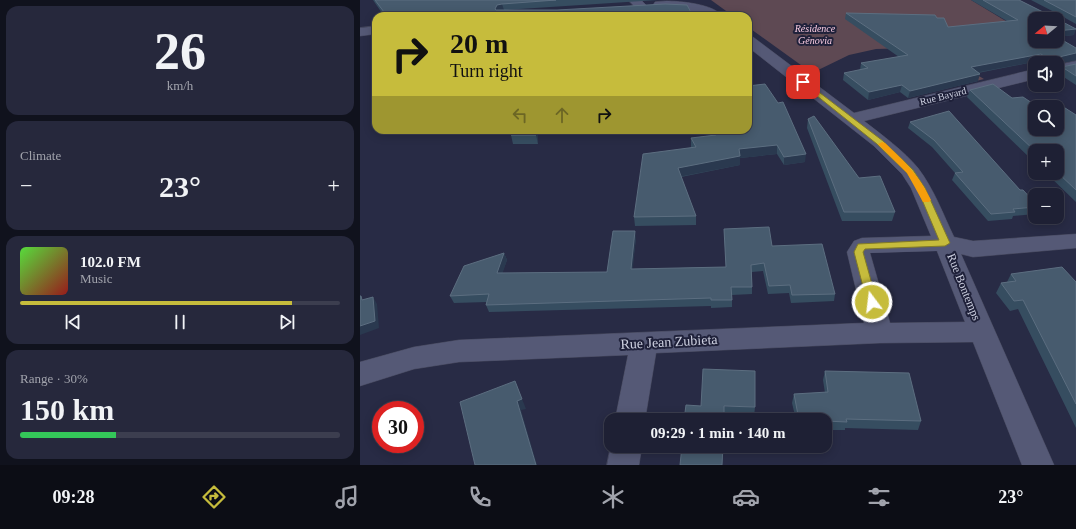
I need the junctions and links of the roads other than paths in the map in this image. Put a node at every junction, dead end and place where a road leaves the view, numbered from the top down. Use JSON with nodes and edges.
{"nodes":[{"id":1,"x":634,"y":5,"type":"edge"},
{"id":2,"x":708,"y":12,"type":"edge"},
{"id":3,"x":752,"y":43,"type":"edge"},
{"id":4,"x":1076,"y":65,"type":"edge"},
{"id":5,"x":1064,"y":68,"type":"edge"},
{"id":6,"x":1028,"y":76,"type":"edge"},
{"id":7,"x":852,"y":119,"type":"junction"},
{"id":8,"x":1076,"y":241,"type":"edge"},
{"id":9,"x":945,"y":243,"type":"junction"},
{"id":10,"x":880,"y":332,"type":"junction"},
{"id":11,"x":982,"y":332,"type":"junction"},
{"id":12,"x":644,"y":343,"type":"junction"},
{"id":13,"x":360,"y":374,"type":"edge"},
{"id":14,"x":631,"y":413,"type":"edge"},
{"id":15,"x":625,"y":453,"type":"edge"},
{"id":16,"x":623,"y":465,"type":"edge"},
{"id":17,"x":1038,"y":465,"type":"edge"}],
"edges":[{"from":1,"to":2,"type":"street"},
{"from":3,"to":7,"type":"street","name":"Rue Bontemps"},
{"from":4,"to":5,"type":"street"},
{"from":6,"to":7,"type":"street","name":"Rue Bayard"},
{"from":7,"to":9,"type":"street","name":"Rue Bontemps"},
{"from":8,"to":9,"type":"street"},
{"from":9,"to":10,"type":"street"},
{"from":9,"to":11,"type":"street","name":"Rue Bontemps"},
{"from":10,"to":11,"type":"street","name":"Rue Jean Zubieta"},
{"from":10,"to":12,"type":"street","name":"Rue Jean Zubieta"},
{"from":11,"to":17,"type":"street","name":"Rue Bontemps"},
{"from":12,"to":13,"type":"street","name":"Rue Jean Zubieta"},
{"from":12,"to":14,"type":"street"},
{"from":15,"to":16,"type":"street"}]}
